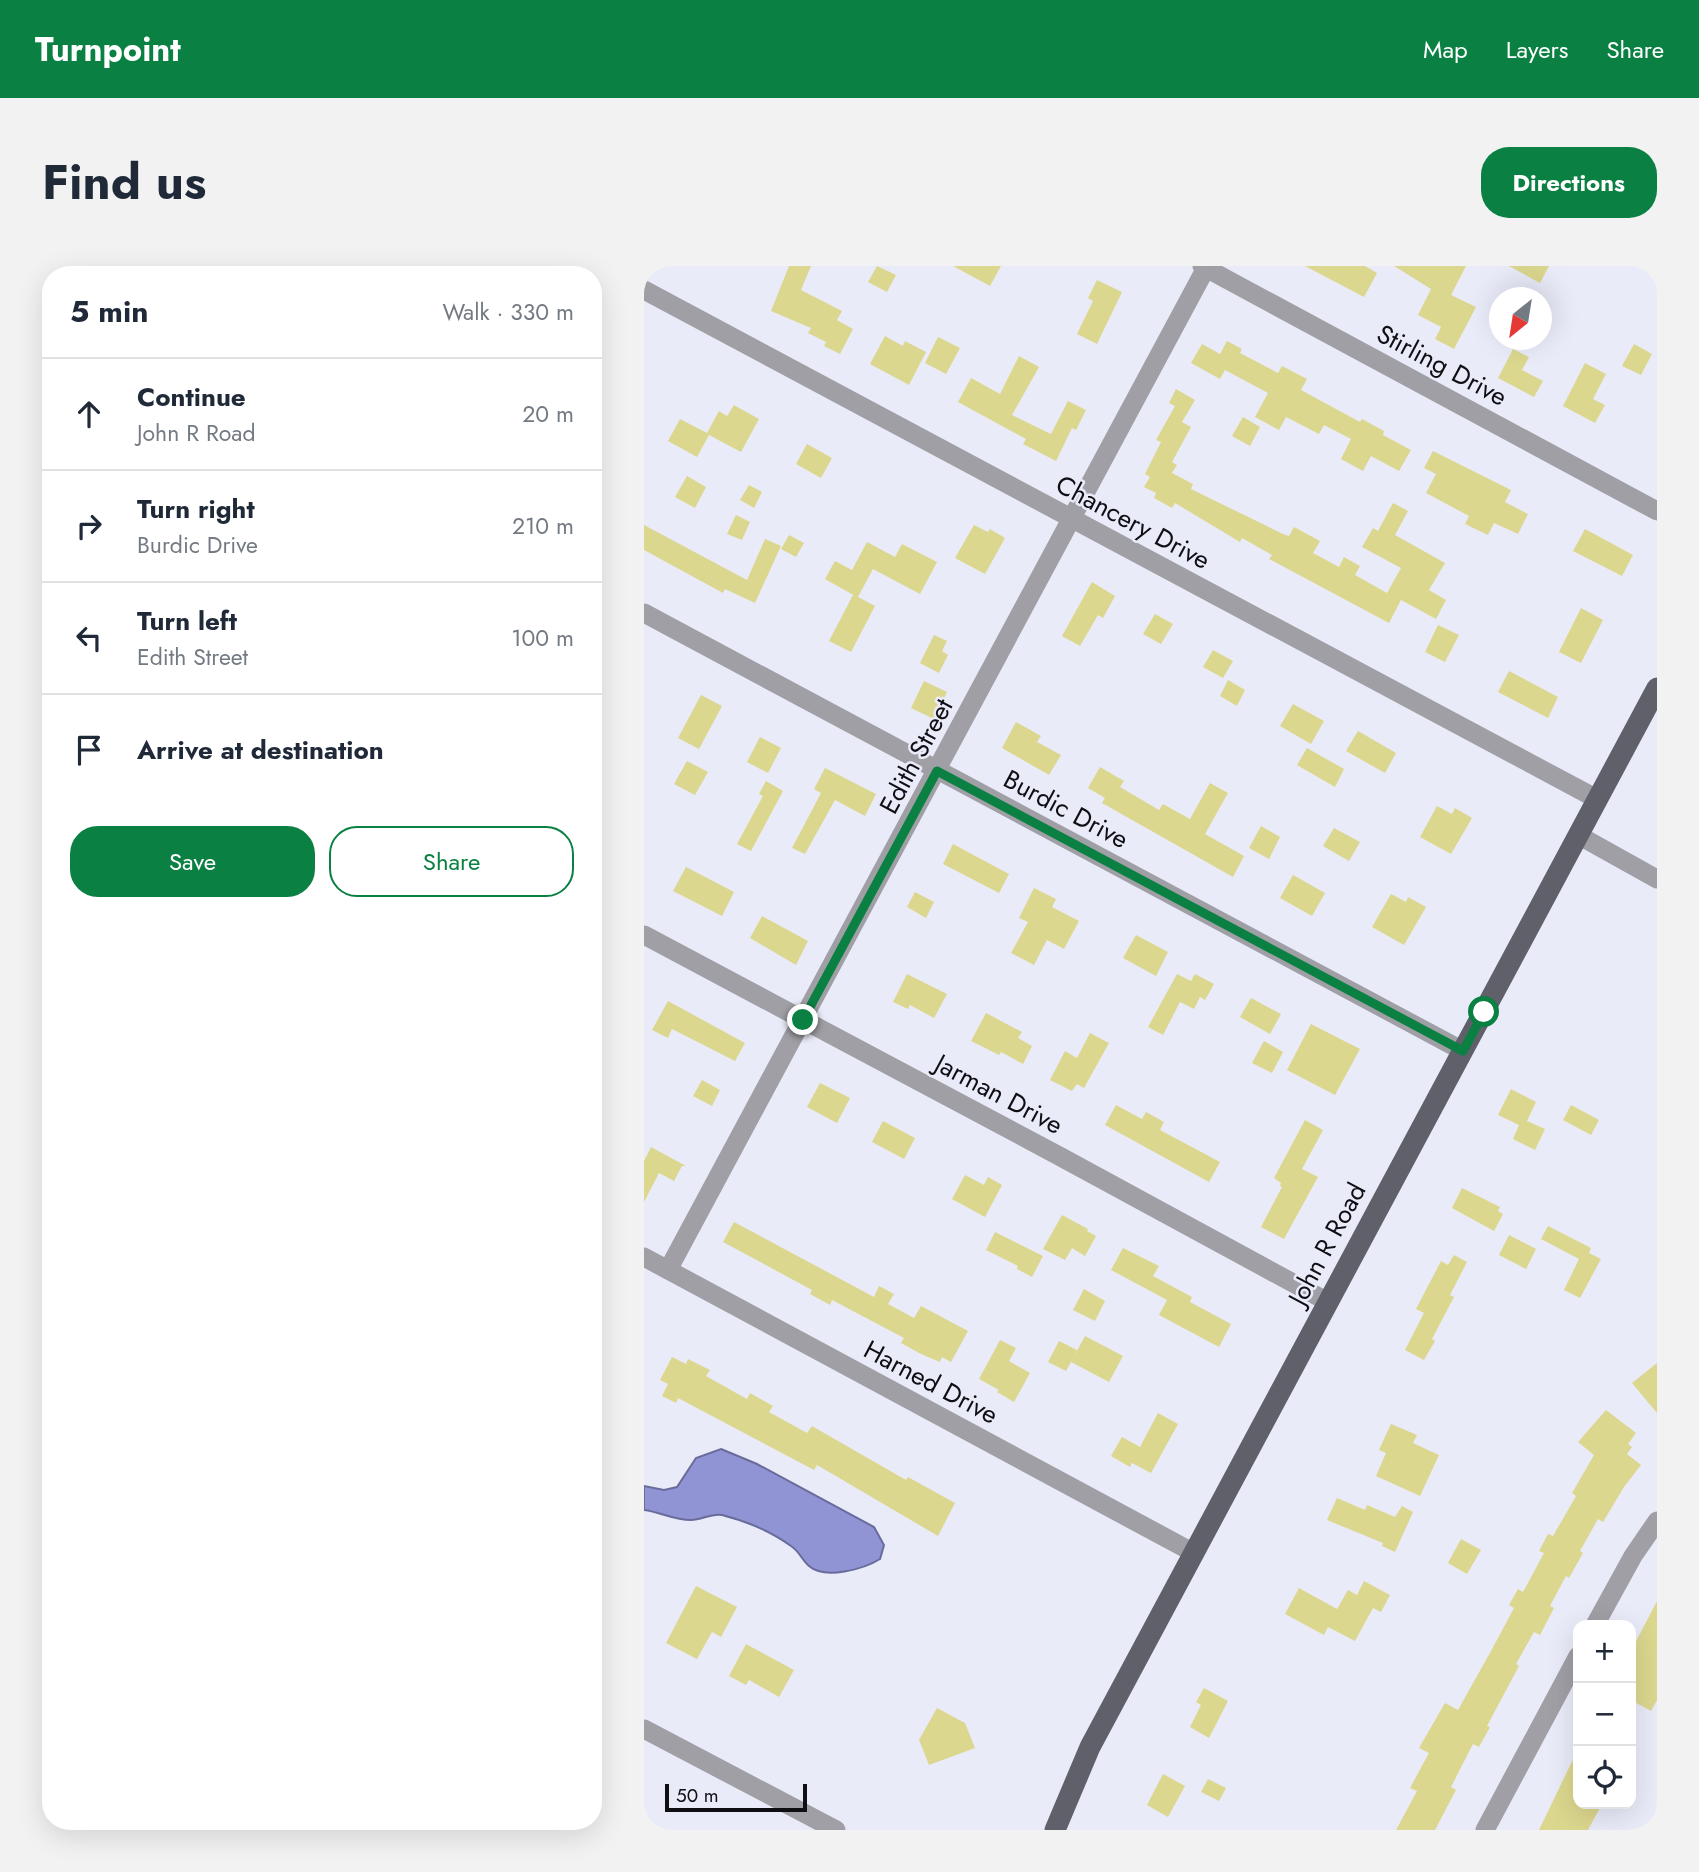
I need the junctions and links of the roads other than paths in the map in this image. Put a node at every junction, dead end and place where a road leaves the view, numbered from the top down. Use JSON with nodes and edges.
{"nodes":[{"id":1,"x":1205,"y":267,"type":"edge"},
{"id":2,"x":644,"y":290,"type":"edge"},
{"id":3,"x":1657,"y":511,"type":"edge"},
{"id":4,"x":1073,"y":520,"type":"junction"},
{"id":5,"x":644,"y":613,"type":"edge"},
{"id":6,"x":1657,"y":688,"type":"edge"},
{"id":7,"x":937,"y":771,"type":"junction"},
{"id":8,"x":1597,"y":799,"type":"junction"},
{"id":9,"x":1578,"y":835,"type":"junction"},
{"id":10,"x":1657,"y":878,"type":"edge"},
{"id":11,"x":644,"y":935,"type":"edge"},
{"id":12,"x":803,"y":1020,"type":"junction"},
{"id":13,"x":1463,"y":1051,"type":"junction"},
{"id":14,"x":644,"y":1257,"type":"edge"},
{"id":15,"x":668,"y":1270,"type":"junction"},
{"id":16,"x":1328,"y":1303,"type":"junction"},
{"id":17,"x":1657,"y":1521,"type":"edge"},
{"id":18,"x":1194,"y":1553,"type":"junction"},
{"id":19,"x":1598,"y":1620,"type":"edge"},
{"id":20,"x":1573,"y":1665,"type":"edge"},
{"id":21,"x":644,"y":1729,"type":"edge"},
{"id":22,"x":836,"y":1830,"type":"edge"},
{"id":23,"x":1055,"y":1830,"type":"edge"},
{"id":24,"x":1485,"y":1830,"type":"edge"}],
"edges":[{"from":1,"to":3,"type":"street","name":"Stirling Drive"},
{"from":1,"to":4,"type":"street","name":"Edith Street"},
{"from":2,"to":4,"type":"street","name":"Chancery Drive"},
{"from":4,"to":7,"type":"street","name":"Edith Street"},
{"from":4,"to":8,"type":"street","name":"Chancery Drive"},
{"from":5,"to":7,"type":"street","name":"Burdic Drive"},
{"from":6,"to":8,"type":"main road","name":"John R Road"},
{"from":7,"to":12,"type":"street","name":"Edith Street"},
{"from":7,"to":13,"type":"street","name":"Burdic Drive"},
{"from":8,"to":9,"type":"main road","name":"John R Road"},
{"from":9,"to":10,"type":"street"},
{"from":9,"to":13,"type":"main road","name":"John R Road"},
{"from":11,"to":12,"type":"street","name":"Jarman Drive"},
{"from":12,"to":15,"type":"street","name":"Edith Street"},
{"from":12,"to":16,"type":"street","name":"Jarman Drive"},
{"from":13,"to":16,"type":"main road","name":"John R Road"},
{"from":14,"to":15,"type":"street","name":"Harned Drive"},
{"from":15,"to":18,"type":"street","name":"Harned Drive"},
{"from":16,"to":18,"type":"main road","name":"John R Road"},
{"from":17,"to":19,"type":"street"},
{"from":18,"to":23,"type":"main road","name":"John R Road"},
{"from":20,"to":24,"type":"street"},
{"from":21,"to":22,"type":"street"}]}
